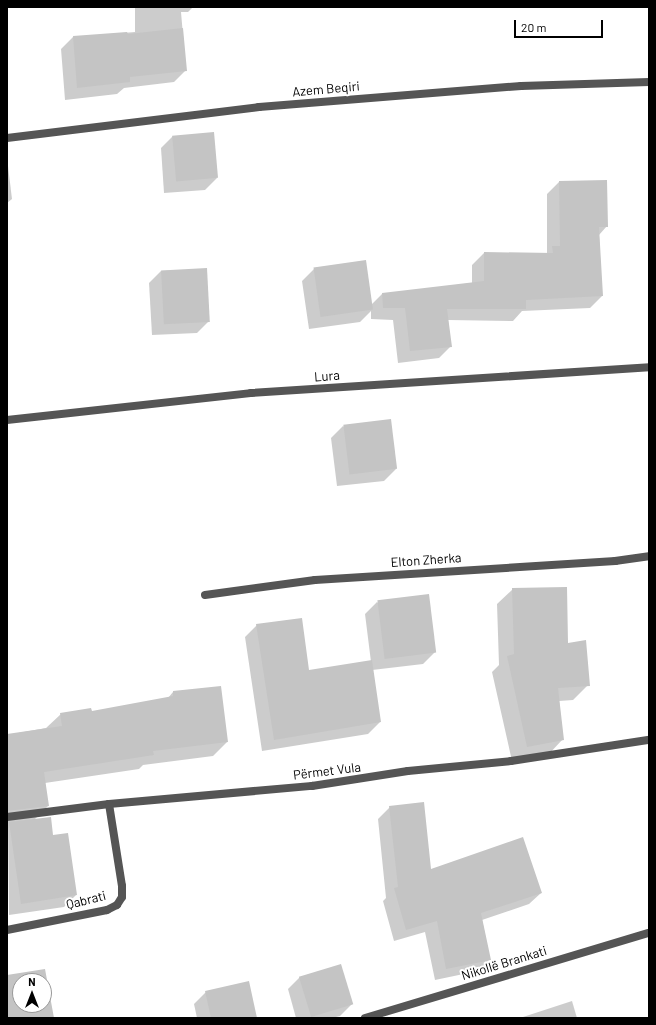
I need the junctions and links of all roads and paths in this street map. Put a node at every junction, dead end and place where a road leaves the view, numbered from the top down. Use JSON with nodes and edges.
{"nodes":[{"id":1,"x":649,"y":82,"type":"edge"},
{"id":2,"x":7,"y":138,"type":"edge"},
{"id":3,"x":649,"y":367,"type":"edge"},
{"id":4,"x":7,"y":420,"type":"edge"},
{"id":5,"x":649,"y":556,"type":"edge"},
{"id":6,"x":205,"y":596,"type":"dead end"},
{"id":7,"x":649,"y":740,"type":"edge"},
{"id":8,"x":109,"y":804,"type":"junction"},
{"id":9,"x":7,"y":817,"type":"edge"},
{"id":10,"x":7,"y":930,"type":"edge"},
{"id":11,"x":649,"y":933,"type":"edge"},
{"id":12,"x":365,"y":1018,"type":"edge"}],
"edges":[{"from":1,"to":2,"type":"street","name":"Azem Beqiri"},
{"from":3,"to":4,"type":"street","name":"Lura"},
{"from":5,"to":6,"type":"street","name":"Elton Zherka"},
{"from":7,"to":8,"type":"street","name":"Përmet Vula"},
{"from":8,"to":9,"type":"street","name":"Përmet Vula"},
{"from":8,"to":10,"type":"street","name":"Qabrati"},
{"from":11,"to":12,"type":"street","name":"Nikollë Brankati"}]}
